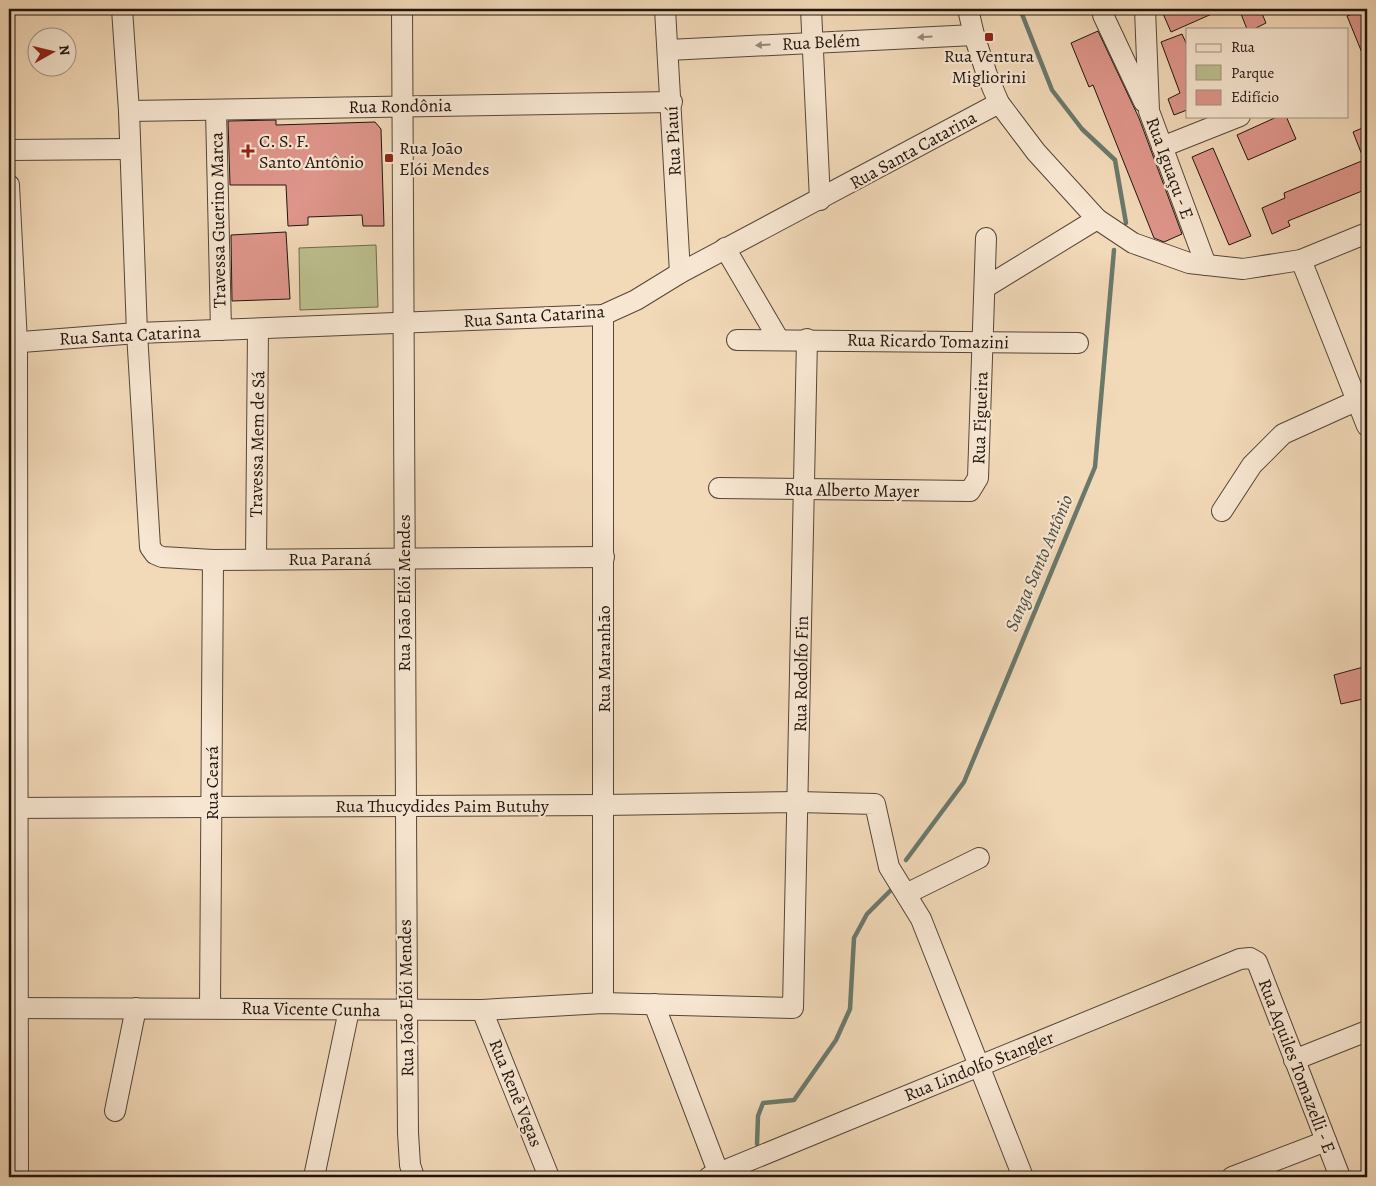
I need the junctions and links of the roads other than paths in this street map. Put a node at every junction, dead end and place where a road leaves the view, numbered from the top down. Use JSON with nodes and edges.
{"nodes":[{"id":1,"x":122,"y":9,"type":"edge"},
{"id":2,"x":402,"y":9,"type":"edge"},
{"id":3,"x":665,"y":9,"type":"edge"},
{"id":4,"x":811,"y":9,"type":"edge"},
{"id":5,"x":968,"y":9,"type":"edge"},
{"id":6,"x":1104,"y":9,"type":"edge"},
{"id":7,"x":1145,"y":9,"type":"edge"},
{"id":8,"x":974,"y":35,"type":"junction"},
{"id":9,"x":813,"y":42,"type":"junction"},
{"id":10,"x":668,"y":50,"type":"junction"},
{"id":11,"x":672,"y":102,"type":"junction"},
{"id":12,"x":999,"y":102,"type":"junction"},
{"id":13,"x":403,"y":106,"type":"junction"},
{"id":14,"x":216,"y":110,"type":"junction"},
{"id":15,"x":129,"y":111,"type":"junction"},
{"id":16,"x":1148,"y":111,"type":"junction"},
{"id":17,"x":1235,"y":118,"type":"edge"},
{"id":18,"x":1162,"y":147,"type":"junction"},
{"id":19,"x":130,"y":149,"type":"junction"},
{"id":20,"x":9,"y":150,"type":"edge"},
{"id":21,"x":9,"y":185,"type":"edge"},
{"id":22,"x":820,"y":200,"type":"junction"},
{"id":23,"x":1097,"y":219,"type":"junction"},
{"id":24,"x":1367,"y":233,"type":"edge"},
{"id":25,"x":986,"y":238,"type":"dead end"},
{"id":26,"x":725,"y":248,"type":"junction"},
{"id":27,"x":1301,"y":260,"type":"junction"},
{"id":28,"x":1206,"y":265,"type":"junction"},
{"id":29,"x":680,"y":273,"type":"junction"},
{"id":30,"x":986,"y":287,"type":"junction"},
{"id":31,"x":603,"y":314,"type":"junction"},
{"id":32,"x":405,"y":324,"type":"junction"},
{"id":33,"x":258,"y":329,"type":"junction"},
{"id":34,"x":221,"y":330,"type":"junction"},
{"id":35,"x":137,"y":333,"type":"junction"},
{"id":36,"x":807,"y":339,"type":"junction"},
{"id":37,"x":737,"y":340,"type":"dead end"},
{"id":38,"x":779,"y":340,"type":"junction"},
{"id":39,"x":13,"y":343,"type":"edge"},
{"id":40,"x":982,"y":343,"type":"junction"},
{"id":41,"x":1078,"y":343,"type":"dead end"},
{"id":42,"x":1362,"y":398,"type":"edge"},
{"id":43,"x":1367,"y":426,"type":"edge"},
{"id":44,"x":978,"y":478,"type":"joint"},
{"id":45,"x":719,"y":488,"type":"dead end"},
{"id":46,"x":804,"y":489,"type":"junction"},
{"id":47,"x":1222,"y":511,"type":"dead end"},
{"id":48,"x":604,"y":557,"type":"junction"},
{"id":49,"x":403,"y":558,"type":"junction"},
{"id":50,"x":256,"y":559,"type":"junction"},
{"id":51,"x":213,"y":560,"type":"junction"},
{"id":52,"x":798,"y":802,"type":"junction"},
{"id":53,"x":604,"y":805,"type":"junction"},
{"id":54,"x":404,"y":806,"type":"junction"},
{"id":55,"x":212,"y":807,"type":"junction"},
{"id":56,"x":13,"y":808,"type":"edge"},
{"id":57,"x":979,"y":858,"type":"dead end"},
{"id":58,"x":906,"y":894,"type":"junction"},
{"id":59,"x":1250,"y":958,"type":"joint"},
{"id":60,"x":603,"y":1003,"type":"junction"},
{"id":61,"x":654,"y":1004,"type":"junction"},
{"id":62,"x":210,"y":1007,"type":"junction"},
{"id":63,"x":13,"y":1008,"type":"edge"},
{"id":64,"x":136,"y":1008,"type":"junction"},
{"id":65,"x":793,"y":1008,"type":"joint"},
{"id":66,"x":349,"y":1010,"type":"junction"},
{"id":67,"x":406,"y":1010,"type":"junction"},
{"id":68,"x":482,"y":1010,"type":"junction"},
{"id":69,"x":1367,"y":1031,"type":"edge"},
{"id":70,"x":1294,"y":1060,"type":"junction"},
{"id":71,"x":979,"y":1066,"type":"junction"},
{"id":72,"x":115,"y":1111,"type":"dead end"},
{"id":73,"x":1326,"y":1141,"type":"junction"},
{"id":74,"x":715,"y":1176,"type":"edge"},
{"id":75,"x":18,"y":1177,"type":"edge"},
{"id":76,"x":314,"y":1177,"type":"edge"},
{"id":77,"x":414,"y":1177,"type":"edge"},
{"id":78,"x":549,"y":1177,"type":"edge"},
{"id":79,"x":1023,"y":1177,"type":"edge"},
{"id":80,"x":1232,"y":1177,"type":"edge"},
{"id":81,"x":1340,"y":1177,"type":"edge"}],
"edges":[{"from":1,"to":15,"type":"street"},
{"from":2,"to":13,"type":"street","name":"Rua João Elói Mendes"},
{"from":3,"to":10,"type":"street","name":"Rua Piauí"},
{"from":4,"to":9,"type":"street"},
{"from":5,"to":8,"type":"street"},
{"from":6,"to":16,"type":"street"},
{"from":7,"to":16,"type":"street","name":"Rua Iguaçu - E"},
{"from":8,"to":9,"type":"street","name":"Rua Belém","one_way":true},
{"from":8,"to":12,"type":"street"},
{"from":9,"to":10,"type":"street","name":"Rua Belém","one_way":true},
{"from":9,"to":22,"type":"street"},
{"from":10,"to":11,"type":"street","name":"Rua Piauí"},
{"from":11,"to":13,"type":"street","name":"Rua Rondônia"},
{"from":11,"to":29,"type":"street","name":"Rua Piauí"},
{"from":12,"to":22,"type":"street","name":"Rua Santa Catarina"},
{"from":12,"to":23,"type":"street"},
{"from":13,"to":14,"type":"street","name":"Rua Rondônia"},
{"from":13,"to":32,"type":"street","name":"Rua João Elói Mendes"},
{"from":14,"to":15,"type":"street","name":"Rua Rondônia"},
{"from":14,"to":34,"type":"street","name":"Travessa Guerino Marca"},
{"from":15,"to":19,"type":"street"},
{"from":16,"to":18,"type":"street","name":"Rua Iguaçu - E"},
{"from":17,"to":18,"type":"street"},
{"from":18,"to":28,"type":"street","name":"Rua Iguaçu - E"},
{"from":19,"to":20,"type":"street"},
{"from":19,"to":35,"type":"street"},
{"from":21,"to":39,"type":"street"},
{"from":22,"to":26,"type":"street","name":"Rua Santa Catarina"},
{"from":23,"to":28,"type":"street"},
{"from":23,"to":30,"type":"street"},
{"from":24,"to":27,"type":"street"},
{"from":25,"to":30,"type":"street","name":"Rua Figueira"},
{"from":26,"to":29,"type":"street","name":"Rua Santa Catarina"},
{"from":26,"to":38,"type":"street"},
{"from":27,"to":28,"type":"street"},
{"from":27,"to":42,"type":"street"},
{"from":29,"to":31,"type":"street","name":"Rua Santa Catarina"},
{"from":30,"to":40,"type":"street","name":"Rua Figueira"},
{"from":31,"to":32,"type":"street","name":"Rua Santa Catarina"},
{"from":31,"to":48,"type":"street","name":"Rua Maranhão"},
{"from":32,"to":33,"type":"street","name":"Rua Santa Catarina"},
{"from":32,"to":49,"type":"street","name":"Rua João Elói Mendes"},
{"from":33,"to":34,"type":"street","name":"Rua Santa Catarina"},
{"from":33,"to":50,"type":"street","name":"Travessa Mem de Sá"},
{"from":34,"to":35,"type":"street","name":"Rua Santa Catarina"},
{"from":35,"to":39,"type":"street","name":"Rua Santa Catarina"},
{"from":35,"to":51,"type":"street","name":"Rua Paraná"},
{"from":36,"to":38,"type":"street","name":"Rua Ricardo Tomazini"},
{"from":36,"to":40,"type":"street","name":"Rua Ricardo Tomazini"},
{"from":36,"to":46,"type":"street","name":"Rua Rodolfo Fin"},
{"from":37,"to":38,"type":"street","name":"Rua Ricardo Tomazini"},
{"from":39,"to":56,"type":"street"},
{"from":40,"to":41,"type":"street","name":"Rua Ricardo Tomazini"},
{"from":40,"to":44,"type":"street","name":"Rua Figueira"},
{"from":42,"to":43,"type":"street"},
{"from":42,"to":47,"type":"street"},
{"from":44,"to":46,"type":"street","name":"Rua Alberto Mayer"},
{"from":45,"to":46,"type":"street","name":"Rua Alberto Mayer"},
{"from":46,"to":52,"type":"street","name":"Rua Rodolfo Fin"},
{"from":48,"to":49,"type":"street","name":"Rua Paraná"},
{"from":48,"to":53,"type":"street","name":"Rua Maranhão"},
{"from":49,"to":50,"type":"street","name":"Rua Paraná"},
{"from":49,"to":54,"type":"street","name":"Rua João Elói Mendes"},
{"from":50,"to":51,"type":"street","name":"Rua Paraná"},
{"from":51,"to":55,"type":"street","name":"Rua Ceará"},
{"from":52,"to":53,"type":"street","name":"Rua Thucydides Paim Butuhy"},
{"from":52,"to":58,"type":"street","name":"Rua Thucydides Paim Butuhy"},
{"from":52,"to":65,"type":"street","name":"Rua Rodolfo Fin"},
{"from":53,"to":54,"type":"street","name":"Rua Thucydides Paim Butuhy"},
{"from":53,"to":60,"type":"street","name":"Rua Maranhão"},
{"from":54,"to":55,"type":"street","name":"Rua Thucydides Paim Butuhy"},
{"from":54,"to":67,"type":"street","name":"Rua João Elói Mendes"},
{"from":55,"to":56,"type":"street","name":"Rua Thucydides Paim Butuhy"},
{"from":55,"to":62,"type":"street","name":"Rua Ceará"},
{"from":56,"to":63,"type":"street"},
{"from":57,"to":58,"type":"street"},
{"from":58,"to":71,"type":"street"},
{"from":59,"to":70,"type":"street","name":"Rua Aquiles Tomazelli - E"},
{"from":59,"to":71,"type":"street","name":"Rua Lindolfo Stangler"},
{"from":60,"to":61,"type":"street","name":"Rua Vicente Cunha"},
{"from":60,"to":68,"type":"street","name":"Rua Vicente Cunha"},
{"from":61,"to":65,"type":"street","name":"Rua Vicente Cunha"},
{"from":61,"to":74,"type":"street"},
{"from":62,"to":64,"type":"street","name":"Rua Vicente Cunha"},
{"from":62,"to":66,"type":"street","name":"Rua Vicente Cunha"},
{"from":63,"to":64,"type":"street","name":"Rua Vicente Cunha"},
{"from":63,"to":75,"type":"street"},
{"from":64,"to":72,"type":"street"},
{"from":66,"to":67,"type":"street","name":"Rua Vicente Cunha"},
{"from":66,"to":76,"type":"street"},
{"from":67,"to":68,"type":"street","name":"Rua Vicente Cunha"},
{"from":67,"to":77,"type":"street","name":"Rua João Elói Mendes"},
{"from":68,"to":78,"type":"street","name":"Rua Renê Vegas"},
{"from":69,"to":70,"type":"street"},
{"from":70,"to":73,"type":"street","name":"Rua Aquiles Tomazelli - E"},
{"from":71,"to":74,"type":"street","name":"Rua Lindolfo Stangler"},
{"from":71,"to":79,"type":"street"},
{"from":73,"to":80,"type":"street"},
{"from":73,"to":81,"type":"street","name":"Rua Aquiles Tomazelli - E"}]}
